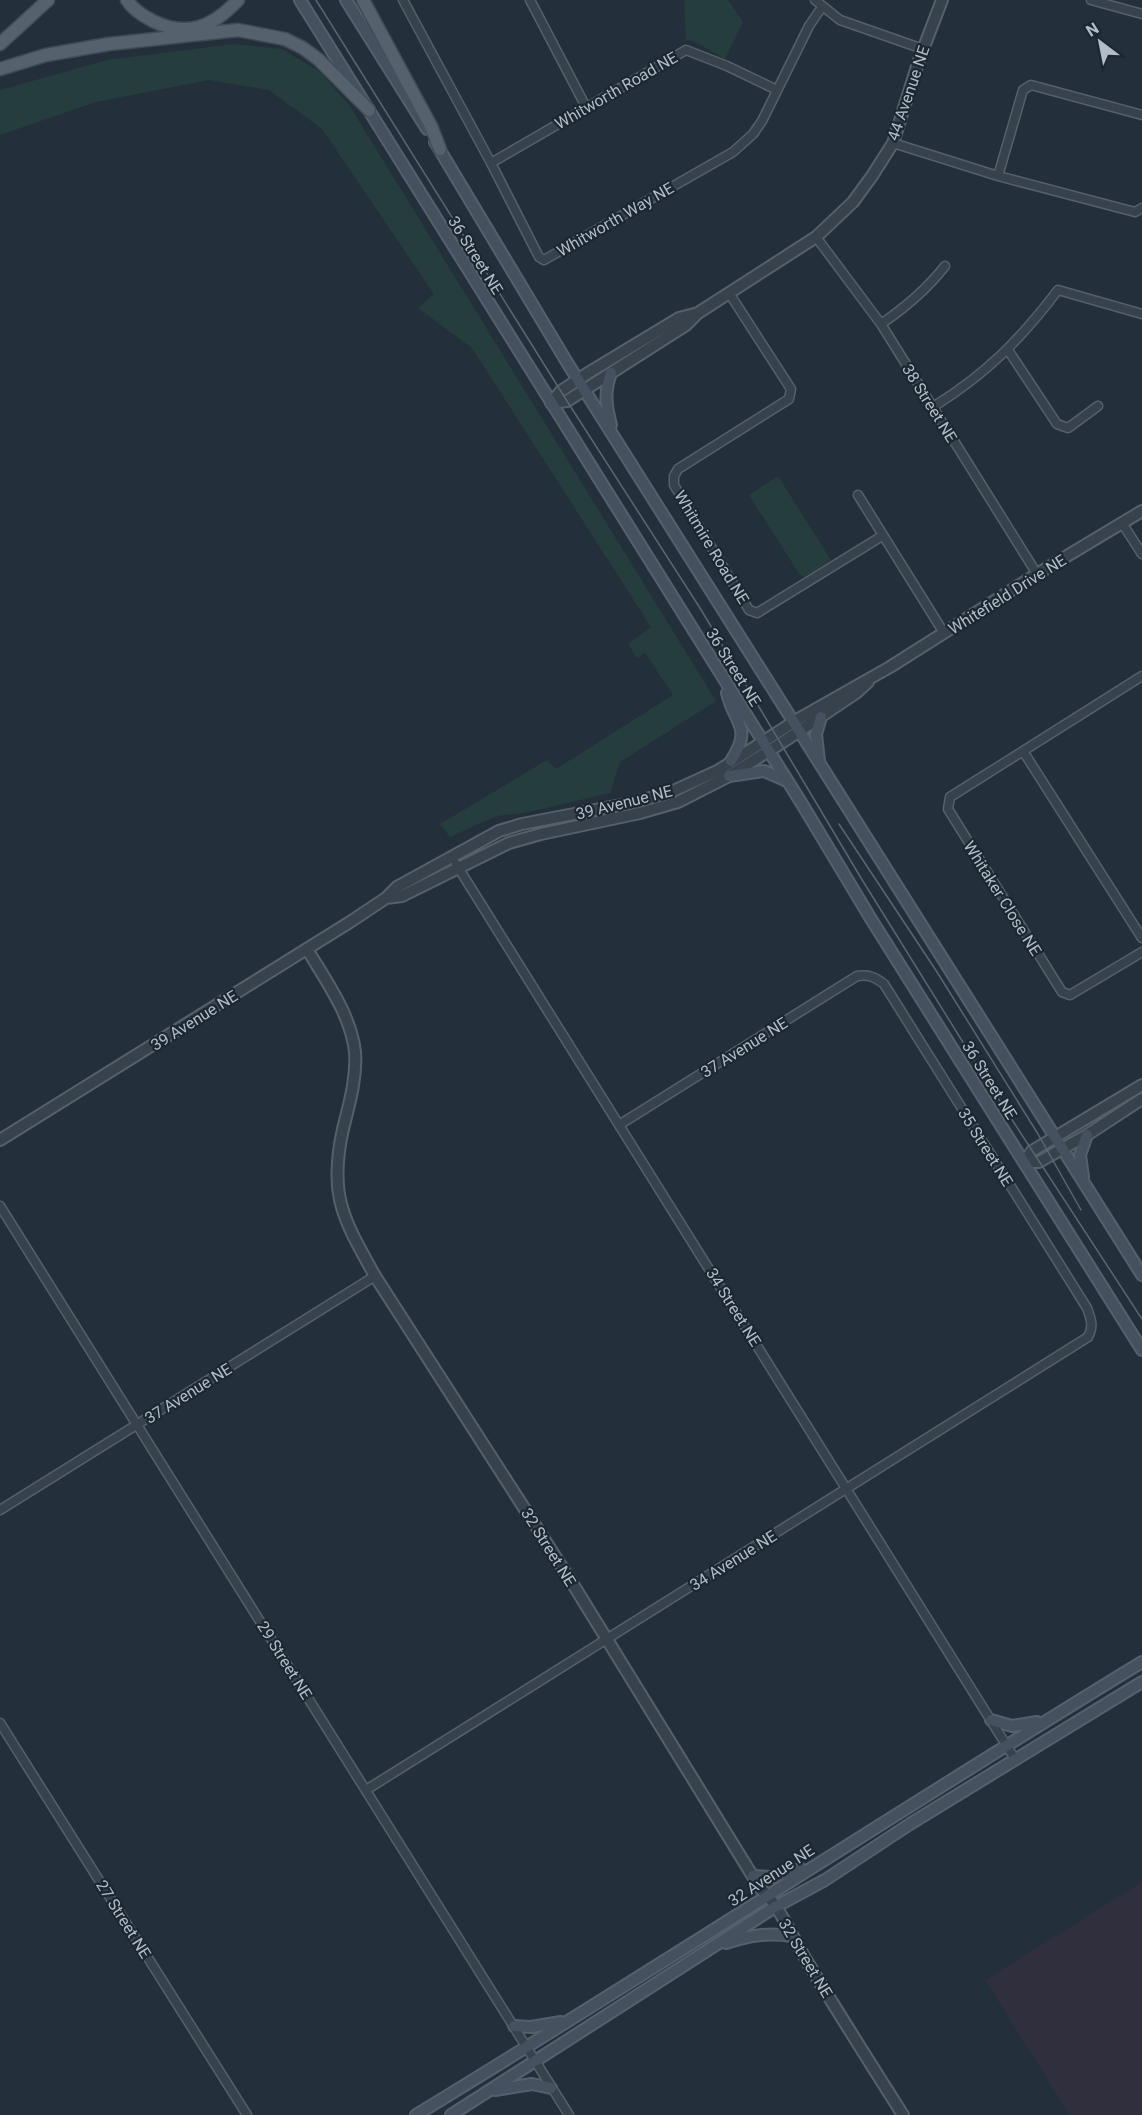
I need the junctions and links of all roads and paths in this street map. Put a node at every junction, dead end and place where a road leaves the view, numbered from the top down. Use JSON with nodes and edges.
{"nodes":[{"id":1,"x":48,"y":0,"type":"edge"},
{"id":2,"x":127,"y":0,"type":"edge"},
{"id":3,"x":238,"y":0,"type":"edge"},
{"id":4,"x":300,"y":0,"type":"edge"},
{"id":5,"x":346,"y":0,"type":"edge"},
{"id":6,"x":363,"y":0,"type":"edge"},
{"id":7,"x":403,"y":0,"type":"edge"},
{"id":8,"x":530,"y":0,"type":"edge"},
{"id":9,"x":815,"y":0,"type":"edge"},
{"id":10,"x":942,"y":0,"type":"edge"},
{"id":11,"x":1091,"y":0,"type":"edge"},
{"id":12,"x":1115,"y":3,"type":"edge"},
{"id":13,"x":822,"y":7,"type":"junction"},
{"id":14,"x":1142,"y":14,"type":"edge"},
{"id":15,"x":0,"y":44,"type":"edge"},
{"id":16,"x":923,"y":49,"type":"junction"},
{"id":17,"x":0,"y":69,"type":"edge"},
{"id":18,"x":777,"y":90,"type":"junction"},
{"id":19,"x":586,"y":107,"type":"junction"},
{"id":20,"x":369,"y":110,"type":"junction"},
{"id":21,"x":1142,"y":115,"type":"edge"},
{"id":22,"x":893,"y":143,"type":"junction"},
{"id":23,"x":440,"y":149,"type":"junction"},
{"id":24,"x":490,"y":163,"type":"junction"},
{"id":25,"x":998,"y":176,"type":"junction"},
{"id":26,"x":1142,"y":208,"type":"edge"},
{"id":27,"x":816,"y":237,"type":"junction"},
{"id":28,"x":945,"y":266,"type":"dead end"},
{"id":29,"x":729,"y":293,"type":"junction"},
{"id":30,"x":698,"y":313,"type":"junction"},
{"id":31,"x":1142,"y":314,"type":"edge"},
{"id":32,"x":881,"y":324,"type":"junction"},
{"id":33,"x":1008,"y":350,"type":"junction"},
{"id":34,"x":611,"y":373,"type":"junction"},
{"id":35,"x":581,"y":385,"type":"junction"},
{"id":36,"x":551,"y":404,"type":"junction"},
{"id":37,"x":1098,"y":406,"type":"dead end"},
{"id":38,"x":933,"y":407,"type":"junction"},
{"id":39,"x":615,"y":437,"type":"junction"},
{"id":40,"x":858,"y":495,"type":"dead end"},
{"id":41,"x":1142,"y":511,"type":"edge"},
{"id":42,"x":1122,"y":523,"type":"junction"},
{"id":43,"x":882,"y":536,"type":"junction"},
{"id":44,"x":1142,"y":554,"type":"edge"},
{"id":45,"x":1037,"y":574,"type":"junction"},
{"id":46,"x":944,"y":633,"type":"junction"},
{"id":47,"x":1142,"y":676,"type":"edge"},
{"id":48,"x":872,"y":678,"type":"junction"},
{"id":49,"x":724,"y":681,"type":"junction"},
{"id":50,"x":821,"y":717,"type":"junction"},
{"id":51,"x":796,"y":727,"type":"junction"},
{"id":52,"x":765,"y":746,"type":"junction"},
{"id":53,"x":1023,"y":751,"type":"junction"},
{"id":54,"x":731,"y":761,"type":"junction"},
{"id":55,"x":819,"y":764,"type":"junction"},
{"id":56,"x":729,"y":776,"type":"junction"},
{"id":57,"x":787,"y":781,"type":"junction"},
{"id":58,"x":451,"y":856,"type":"junction"},
{"id":59,"x":459,"y":868,"type":"junction"},
{"id":60,"x":386,"y":898,"type":"junction"},
{"id":61,"x":1142,"y":938,"type":"edge"},
{"id":62,"x":308,"y":949,"type":"junction"},
{"id":63,"x":1142,"y":952,"type":"edge"},
{"id":64,"x":871,"y":976,"type":"joint"},
{"id":65,"x":1142,"y":1085,"type":"edge"},
{"id":66,"x":1142,"y":1100,"type":"edge"},
{"id":67,"x":619,"y":1125,"type":"junction"},
{"id":68,"x":1087,"y":1135,"type":"junction"},
{"id":69,"x":1055,"y":1136,"type":"junction"},
{"id":70,"x":0,"y":1140,"type":"edge"},
{"id":71,"x":1063,"y":1149,"type":"junction"},
{"id":72,"x":1024,"y":1162,"type":"junction"},
{"id":73,"x":1083,"y":1180,"type":"junction"},
{"id":74,"x":0,"y":1206,"type":"edge"},
{"id":75,"x":1142,"y":1275,"type":"edge"},
{"id":76,"x":375,"y":1276,"type":"junction"},
{"id":77,"x":1092,"y":1324,"type":"joint"},
{"id":78,"x":1142,"y":1350,"type":"edge"},
{"id":79,"x":137,"y":1424,"type":"junction"},
{"id":80,"x":845,"y":1489,"type":"junction"},
{"id":81,"x":0,"y":1509,"type":"edge"},
{"id":82,"x":606,"y":1640,"type":"junction"},
{"id":83,"x":1142,"y":1662,"type":"edge"},
{"id":84,"x":1142,"y":1682,"type":"edge"},
{"id":85,"x":1049,"y":1718,"type":"junction"},
{"id":86,"x":992,"y":1720,"type":"junction"},
{"id":87,"x":0,"y":1724,"type":"edge"},
{"id":88,"x":1006,"y":1745,"type":"junction"},
{"id":89,"x":1015,"y":1760,"type":"junction"},
{"id":90,"x":366,"y":1790,"type":"junction"},
{"id":91,"x":813,"y":1866,"type":"junction"},
{"id":92,"x":753,"y":1876,"type":"junction"},
{"id":93,"x":767,"y":1895,"type":"junction"},
{"id":94,"x":775,"y":1907,"type":"junction"},
{"id":95,"x":792,"y":1936,"type":"junction"},
{"id":96,"x":714,"y":1947,"type":"junction"},
{"id":97,"x":567,"y":2021,"type":"junction"},
{"id":98,"x":514,"y":2026,"type":"junction"},
{"id":99,"x":526,"y":2046,"type":"junction"},
{"id":100,"x":536,"y":2061,"type":"junction"},
{"id":101,"x":551,"y":2088,"type":"junction"},
{"id":102,"x":489,"y":2091,"type":"junction"},
{"id":103,"x":247,"y":2115,"type":"edge"},
{"id":104,"x":416,"y":2115,"type":"edge"},
{"id":105,"x":451,"y":2115,"type":"edge"},
{"id":106,"x":569,"y":2115,"type":"edge"},
{"id":107,"x":903,"y":2115,"type":"edge"}],
"edges":[{"from":1,"to":15,"type":"main road"},
{"from":2,"to":3,"type":"main road"},
{"from":4,"to":20,"type":"main road","name":"36 Street NE"},
{"from":5,"to":23,"type":"main road","name":"36 Street NE"},
{"from":6,"to":23,"type":"main road"},
{"from":7,"to":24,"type":"street","name":"Whitworth Way NE"},
{"from":8,"to":19,"type":"street"},
{"from":9,"to":13,"type":"street"},
{"from":10,"to":16,"type":"street","name":"44 Avenue NE"},
{"from":11,"to":12,"type":"street"},
{"from":12,"to":14,"type":"street"},
{"from":13,"to":16,"type":"street"},
{"from":13,"to":18,"type":"street","name":"Whitworth Way NE"},
{"from":16,"to":22,"type":"street","name":"44 Avenue NE"},
{"from":17,"to":20,"type":"main road"},
{"from":18,"to":19,"type":"street","name":"Whitworth Road NE"},
{"from":18,"to":24,"type":"street","name":"Whitworth Way NE"},
{"from":19,"to":24,"type":"street","name":"Whitworth Road NE"},
{"from":20,"to":36,"type":"main road","name":"36 Street NE"},
{"from":21,"to":25,"type":"street"},
{"from":22,"to":25,"type":"street"},
{"from":22,"to":27,"type":"street","name":"44 Avenue NE"},
{"from":23,"to":35,"type":"main road","name":"36 Street NE"},
{"from":25,"to":26,"type":"street"},
{"from":27,"to":29,"type":"street","name":"44 Avenue NE"},
{"from":27,"to":32,"type":"street","name":"38 Street NE"},
{"from":28,"to":32,"type":"street"},
{"from":29,"to":30,"type":"street","name":"44 Avenue NE"},
{"from":29,"to":43,"type":"street","name":"Whitmire Road NE"},
{"from":30,"to":34,"type":"street","name":"44 Avenue NE"},
{"from":30,"to":35,"type":"street","name":"44 Avenue NE"},
{"from":31,"to":33,"type":"street"},
{"from":32,"to":38,"type":"street","name":"38 Street NE"},
{"from":33,"to":37,"type":"street"},
{"from":33,"to":38,"type":"street"},
{"from":34,"to":35,"type":"street","name":"44 Avenue NE"},
{"from":34,"to":39,"type":"main road"},
{"from":35,"to":36,"type":"street","name":"44 Avenue NE"},
{"from":35,"to":39,"type":"main road","name":"36 Street NE"},
{"from":36,"to":49,"type":"main road","name":"36 Street NE"},
{"from":38,"to":45,"type":"street","name":"38 Street NE"},
{"from":39,"to":51,"type":"main road","name":"36 Street NE"},
{"from":40,"to":43,"type":"street"},
{"from":41,"to":42,"type":"street","name":"Whitefield Drive NE"},
{"from":42,"to":44,"type":"street"},
{"from":42,"to":45,"type":"street","name":"Whitefield Drive NE"},
{"from":43,"to":46,"type":"street"},
{"from":45,"to":46,"type":"street","name":"Whitefield Drive NE"},
{"from":46,"to":48,"type":"street","name":"Whitefield Drive NE"},
{"from":47,"to":53,"type":"street","name":"Whitaker Close NE"},
{"from":48,"to":50,"type":"street","name":"Whitefield Drive NE"},
{"from":48,"to":51,"type":"street","name":"Whitefield Drive NE"},
{"from":49,"to":52,"type":"main road","name":"36 Street NE"},
{"from":49,"to":54,"type":"main road"},
{"from":50,"to":51,"type":"street","name":"Whitefield Drive NE"},
{"from":50,"to":55,"type":"main road"},
{"from":51,"to":52,"type":"street","name":"39 Avenue NE"},
{"from":51,"to":55,"type":"main road","name":"36 Street NE"},
{"from":52,"to":54,"type":"street","name":"39 Avenue NE"},
{"from":52,"to":56,"type":"street","name":"39 Avenue NE"},
{"from":52,"to":57,"type":"main road","name":"36 Street NE"},
{"from":53,"to":61,"type":"street"},
{"from":53,"to":63,"type":"street","name":"Whitaker Close NE"},
{"from":54,"to":58,"type":"street","name":"39 Avenue NE"},
{"from":55,"to":69,"type":"main road","name":"36 Street NE"},
{"from":56,"to":57,"type":"main road"},
{"from":56,"to":59,"type":"street","name":"39 Avenue NE"},
{"from":57,"to":72,"type":"main road","name":"36 Street NE"},
{"from":58,"to":59,"type":"street","name":"34 Street NE"},
{"from":58,"to":60,"type":"street","name":"39 Avenue NE"},
{"from":59,"to":60,"type":"street","name":"39 Avenue NE"},
{"from":59,"to":67,"type":"street","name":"34 Street NE"},
{"from":60,"to":62,"type":"street","name":"39 Avenue NE"},
{"from":62,"to":70,"type":"street","name":"39 Avenue NE"},
{"from":62,"to":76,"type":"street","name":"32 Street NE"},
{"from":64,"to":67,"type":"street","name":"37 Avenue NE"},
{"from":64,"to":77,"type":"street","name":"35 Street NE"},
{"from":65,"to":69,"type":"street"},
{"from":66,"to":68,"type":"street"},
{"from":67,"to":80,"type":"street","name":"34 Street NE"},
{"from":68,"to":71,"type":"street"},
{"from":68,"to":73,"type":"main road"},
{"from":69,"to":71,"type":"main road","name":"36 Street NE"},
{"from":69,"to":72,"type":"street"},
{"from":71,"to":72,"type":"street"},
{"from":71,"to":73,"type":"main road","name":"36 Street NE"},
{"from":72,"to":78,"type":"main road","name":"36 Street NE"},
{"from":73,"to":75,"type":"main road","name":"36 Street NE"},
{"from":74,"to":79,"type":"street","name":"29 Street NE"},
{"from":76,"to":79,"type":"street","name":"37 Avenue NE"},
{"from":76,"to":82,"type":"street","name":"32 Street NE"},
{"from":77,"to":80,"type":"street","name":"34 Avenue NE"},
{"from":79,"to":81,"type":"street","name":"37 Avenue NE"},
{"from":79,"to":90,"type":"street","name":"29 Street NE"},
{"from":80,"to":82,"type":"street","name":"34 Avenue NE"},
{"from":80,"to":86,"type":"street","name":"34 Street NE"},
{"from":82,"to":90,"type":"street","name":"34 Avenue NE"},
{"from":82,"to":92,"type":"street","name":"32 Street NE"},
{"from":83,"to":85,"type":"main road","name":"32 Avenue NE"},
{"from":84,"to":89,"type":"main road","name":"32 Avenue NE"},
{"from":85,"to":86,"type":"main road"},
{"from":85,"to":88,"type":"main road","name":"32 Avenue NE"},
{"from":86,"to":88,"type":"street","name":"34 Street NE"},
{"from":87,"to":103,"type":"street","name":"27 Street NE"},
{"from":88,"to":89,"type":"street","name":"34 Street NE"},
{"from":88,"to":91,"type":"main road","name":"32 Avenue NE"},
{"from":89,"to":94,"type":"main road","name":"32 Avenue NE"},
{"from":90,"to":98,"type":"street","name":"29 Street NE"},
{"from":91,"to":92,"type":"main road"},
{"from":91,"to":93,"type":"main road","name":"32 Avenue NE"},
{"from":92,"to":93,"type":"street","name":"32 Street NE"},
{"from":93,"to":94,"type":"street","name":"32 Street NE"},
{"from":93,"to":97,"type":"main road","name":"32 Avenue NE"},
{"from":94,"to":95,"type":"street","name":"32 Street NE"},
{"from":94,"to":96,"type":"main road","name":"32 Avenue NE"},
{"from":95,"to":96,"type":"main road"},
{"from":95,"to":107,"type":"street","name":"32 Street NE"},
{"from":96,"to":100,"type":"main road","name":"32 Avenue NE"},
{"from":97,"to":98,"type":"main road"},
{"from":97,"to":99,"type":"main road","name":"32 Avenue NE"},
{"from":98,"to":99,"type":"street","name":"29 Street NE"},
{"from":99,"to":100,"type":"street","name":"29 Street NE"},
{"from":99,"to":104,"type":"main road","name":"32 Avenue NE"},
{"from":100,"to":101,"type":"street","name":"29 Street NE"},
{"from":100,"to":102,"type":"main road","name":"32 Avenue NE"},
{"from":101,"to":102,"type":"main road"},
{"from":101,"to":106,"type":"street","name":"29 Street NE"},
{"from":102,"to":105,"type":"main road","name":"32 Avenue NE"}]}
